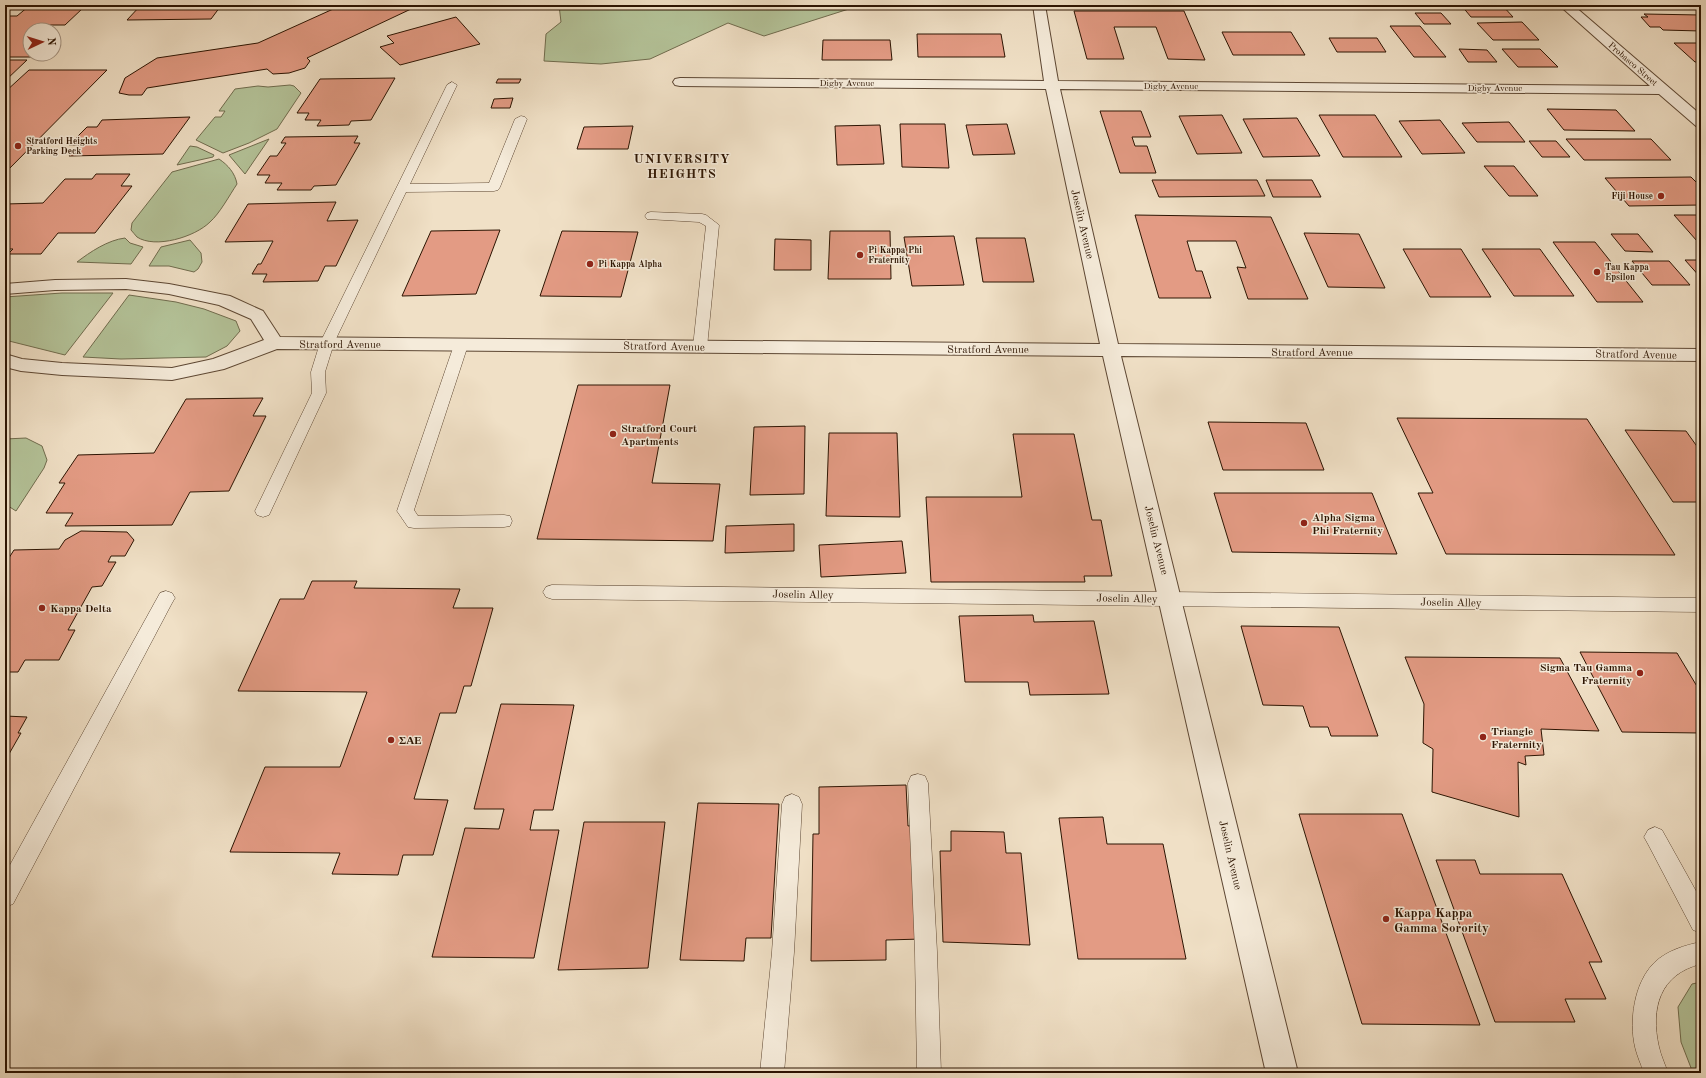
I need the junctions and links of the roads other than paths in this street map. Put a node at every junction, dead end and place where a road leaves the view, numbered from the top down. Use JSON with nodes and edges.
{"nodes":[{"id":1,"x":1039,"y":5,"type":"edge"},
{"id":2,"x":1565,"y":5,"type":"edge"},
{"id":3,"x":680,"y":82,"type":"dead end"},
{"id":4,"x":452,"y":85,"type":"dead end"},
{"id":5,"x":1052,"y":85,"type":"junction"},
{"id":6,"x":1662,"y":90,"type":"junction"},
{"id":7,"x":521,"y":119,"type":"dead end"},
{"id":8,"x":1701,"y":123,"type":"edge"},
{"id":9,"x":402,"y":188,"type":"junction"},
{"id":10,"x":651,"y":216,"type":"dead end"},
{"id":11,"x":5,"y":289,"type":"edge"},
{"id":12,"x":275,"y":343,"type":"junction"},
{"id":13,"x":327,"y":343,"type":"junction"},
{"id":14,"x":461,"y":345,"type":"junction"},
{"id":15,"x":700,"y":347,"type":"junction"},
{"id":16,"x":1111,"y":350,"type":"junction"},
{"id":17,"x":1701,"y":355,"type":"edge"},
{"id":18,"x":5,"y":360,"type":"edge"},
{"id":19,"x":263,"y":512,"type":"dead end"},
{"id":20,"x":504,"y":521,"type":"dead end"},
{"id":21,"x":552,"y":592,"type":"dead end"},
{"id":22,"x":166,"y":598,"type":"dead end"},
{"id":23,"x":1171,"y":599,"type":"junction"},
{"id":24,"x":1701,"y":605,"type":"edge"},
{"id":25,"x":918,"y":783,"type":"dead end"},
{"id":26,"x":792,"y":804,"type":"dead end"},
{"id":27,"x":1655,"y":837,"type":"dead end"},
{"id":28,"x":5,"y":896,"type":"edge"},
{"id":29,"x":1701,"y":922,"type":"edge"},
{"id":30,"x":1701,"y":953,"type":"edge"},
{"id":31,"x":772,"y":1073,"type":"edge"},
{"id":32,"x":929,"y":1073,"type":"edge"},
{"id":33,"x":1282,"y":1073,"type":"edge"},
{"id":34,"x":1656,"y":1073,"type":"edge"}],
"edges":[{"from":1,"to":5,"type":"street","name":"Joselin Avenue"},
{"from":2,"to":6,"type":"street","name":"Probasco Street"},
{"from":3,"to":5,"type":"street","name":"Digby Avenue"},
{"from":4,"to":9,"type":"lane"},
{"from":5,"to":6,"type":"street","name":"Digby Avenue"},
{"from":5,"to":16,"type":"street","name":"Joselin Avenue"},
{"from":6,"to":8,"type":"street","name":"Probasco Street"},
{"from":7,"to":9,"type":"lane"},
{"from":9,"to":13,"type":"lane"},
{"from":10,"to":15,"type":"lane"},
{"from":11,"to":12,"type":"street"},
{"from":12,"to":13,"type":"street","name":"Stratford Avenue"},
{"from":12,"to":18,"type":"street","name":"Stratford Avenue"},
{"from":13,"to":14,"type":"street","name":"Stratford Avenue"},
{"from":13,"to":19,"type":"lane"},
{"from":14,"to":15,"type":"street","name":"Stratford Avenue"},
{"from":14,"to":20,"type":"lane"},
{"from":15,"to":16,"type":"street","name":"Stratford Avenue"},
{"from":16,"to":17,"type":"street","name":"Stratford Avenue"},
{"from":16,"to":23,"type":"street","name":"Joselin Avenue"},
{"from":21,"to":23,"type":"lane","name":"Joselin Alley"},
{"from":22,"to":28,"type":"lane"},
{"from":23,"to":24,"type":"lane","name":"Joselin Alley"},
{"from":23,"to":33,"type":"street","name":"Joselin Avenue"},
{"from":25,"to":32,"type":"lane"},
{"from":26,"to":31,"type":"lane"},
{"from":27,"to":29,"type":"lane"},
{"from":30,"to":34,"type":"lane"}]}
